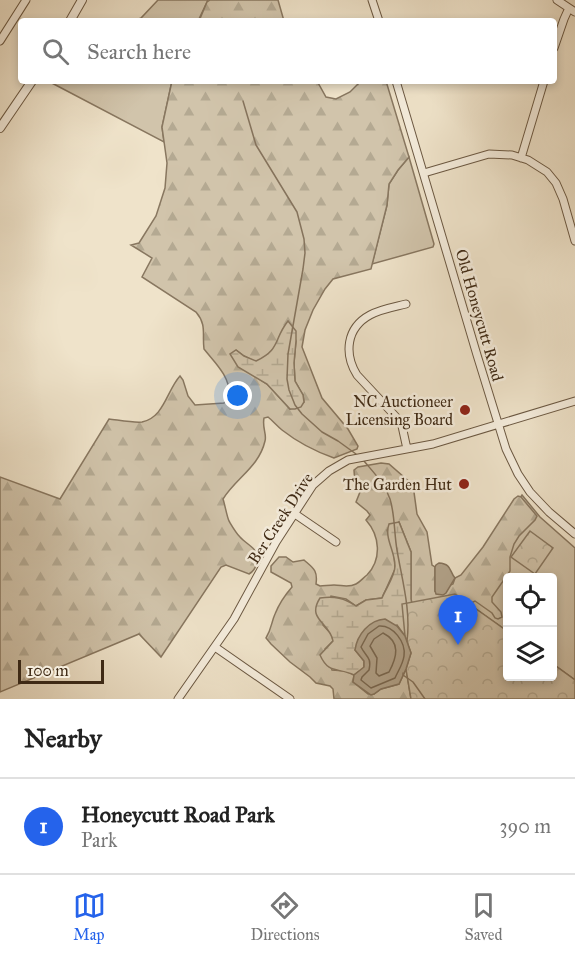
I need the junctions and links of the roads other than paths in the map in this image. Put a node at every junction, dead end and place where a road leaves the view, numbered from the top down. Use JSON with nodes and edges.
{"nodes":[{"id":1,"x":26,"y":0,"type":"edge"},
{"id":2,"x":82,"y":0,"type":"edge"},
{"id":3,"x":372,"y":0,"type":"edge"},
{"id":4,"x":557,"y":0,"type":"edge"},
{"id":5,"x":572,"y":10,"type":"edge"},
{"id":6,"x":72,"y":18,"type":"edge"},
{"id":7,"x":378,"y":18,"type":"edge"},
{"id":8,"x":557,"y":40,"type":"edge"},
{"id":9,"x":0,"y":41,"type":"edge"},
{"id":10,"x":30,"y":84,"type":"edge"},
{"id":11,"x":397,"y":84,"type":"edge"},
{"id":12,"x":543,"y":84,"type":"edge"},
{"id":13,"x":0,"y":128,"type":"edge"},
{"id":14,"x":521,"y":158,"type":"junction"},
{"id":15,"x":424,"y":173,"type":"junction"},
{"id":16,"x":573,"y":224,"type":"edge"},
{"id":17,"x":575,"y":241,"type":"edge"},
{"id":18,"x":406,"y":304,"type":"dead end"},
{"id":19,"x":575,"y":401,"type":"edge"},
{"id":20,"x":499,"y":426,"type":"junction"},
{"id":21,"x":407,"y":449,"type":"junction"},
{"id":22,"x":295,"y":514,"type":"junction"},
{"id":23,"x":575,"y":534,"type":"edge"},
{"id":24,"x":336,"y":542,"type":"dead end"},
{"id":25,"x":215,"y":647,"type":"junction"},
{"id":26,"x":178,"y":699,"type":"edge"},
{"id":27,"x":290,"y":699,"type":"edge"}],
"edges":[{"from":1,"to":9,"type":"street"},
{"from":2,"to":6,"type":"street"},
{"from":3,"to":7,"type":"street"},
{"from":4,"to":5,"type":"street"},
{"from":5,"to":8,"type":"street"},
{"from":10,"to":13,"type":"street"},
{"from":11,"to":15,"type":"street","name":"Old Honeycutt Road"},
{"from":12,"to":14,"type":"street"},
{"from":14,"to":15,"type":"street"},
{"from":14,"to":16,"type":"street"},
{"from":15,"to":20,"type":"street","name":"Old Honeycutt Road"},
{"from":16,"to":17,"type":"street"},
{"from":18,"to":21,"type":"street"},
{"from":19,"to":20,"type":"street","name":"Ber Creek Drive"},
{"from":20,"to":21,"type":"street","name":"Ber Creek Drive"},
{"from":20,"to":23,"type":"street","name":"Old Honeycutt Road"},
{"from":21,"to":22,"type":"street","name":"Ber Creek Drive"},
{"from":22,"to":24,"type":"street"},
{"from":22,"to":25,"type":"street","name":"Ber Creek Drive"},
{"from":25,"to":26,"type":"street","name":"Ber Creek Drive"},
{"from":25,"to":27,"type":"street"}]}
